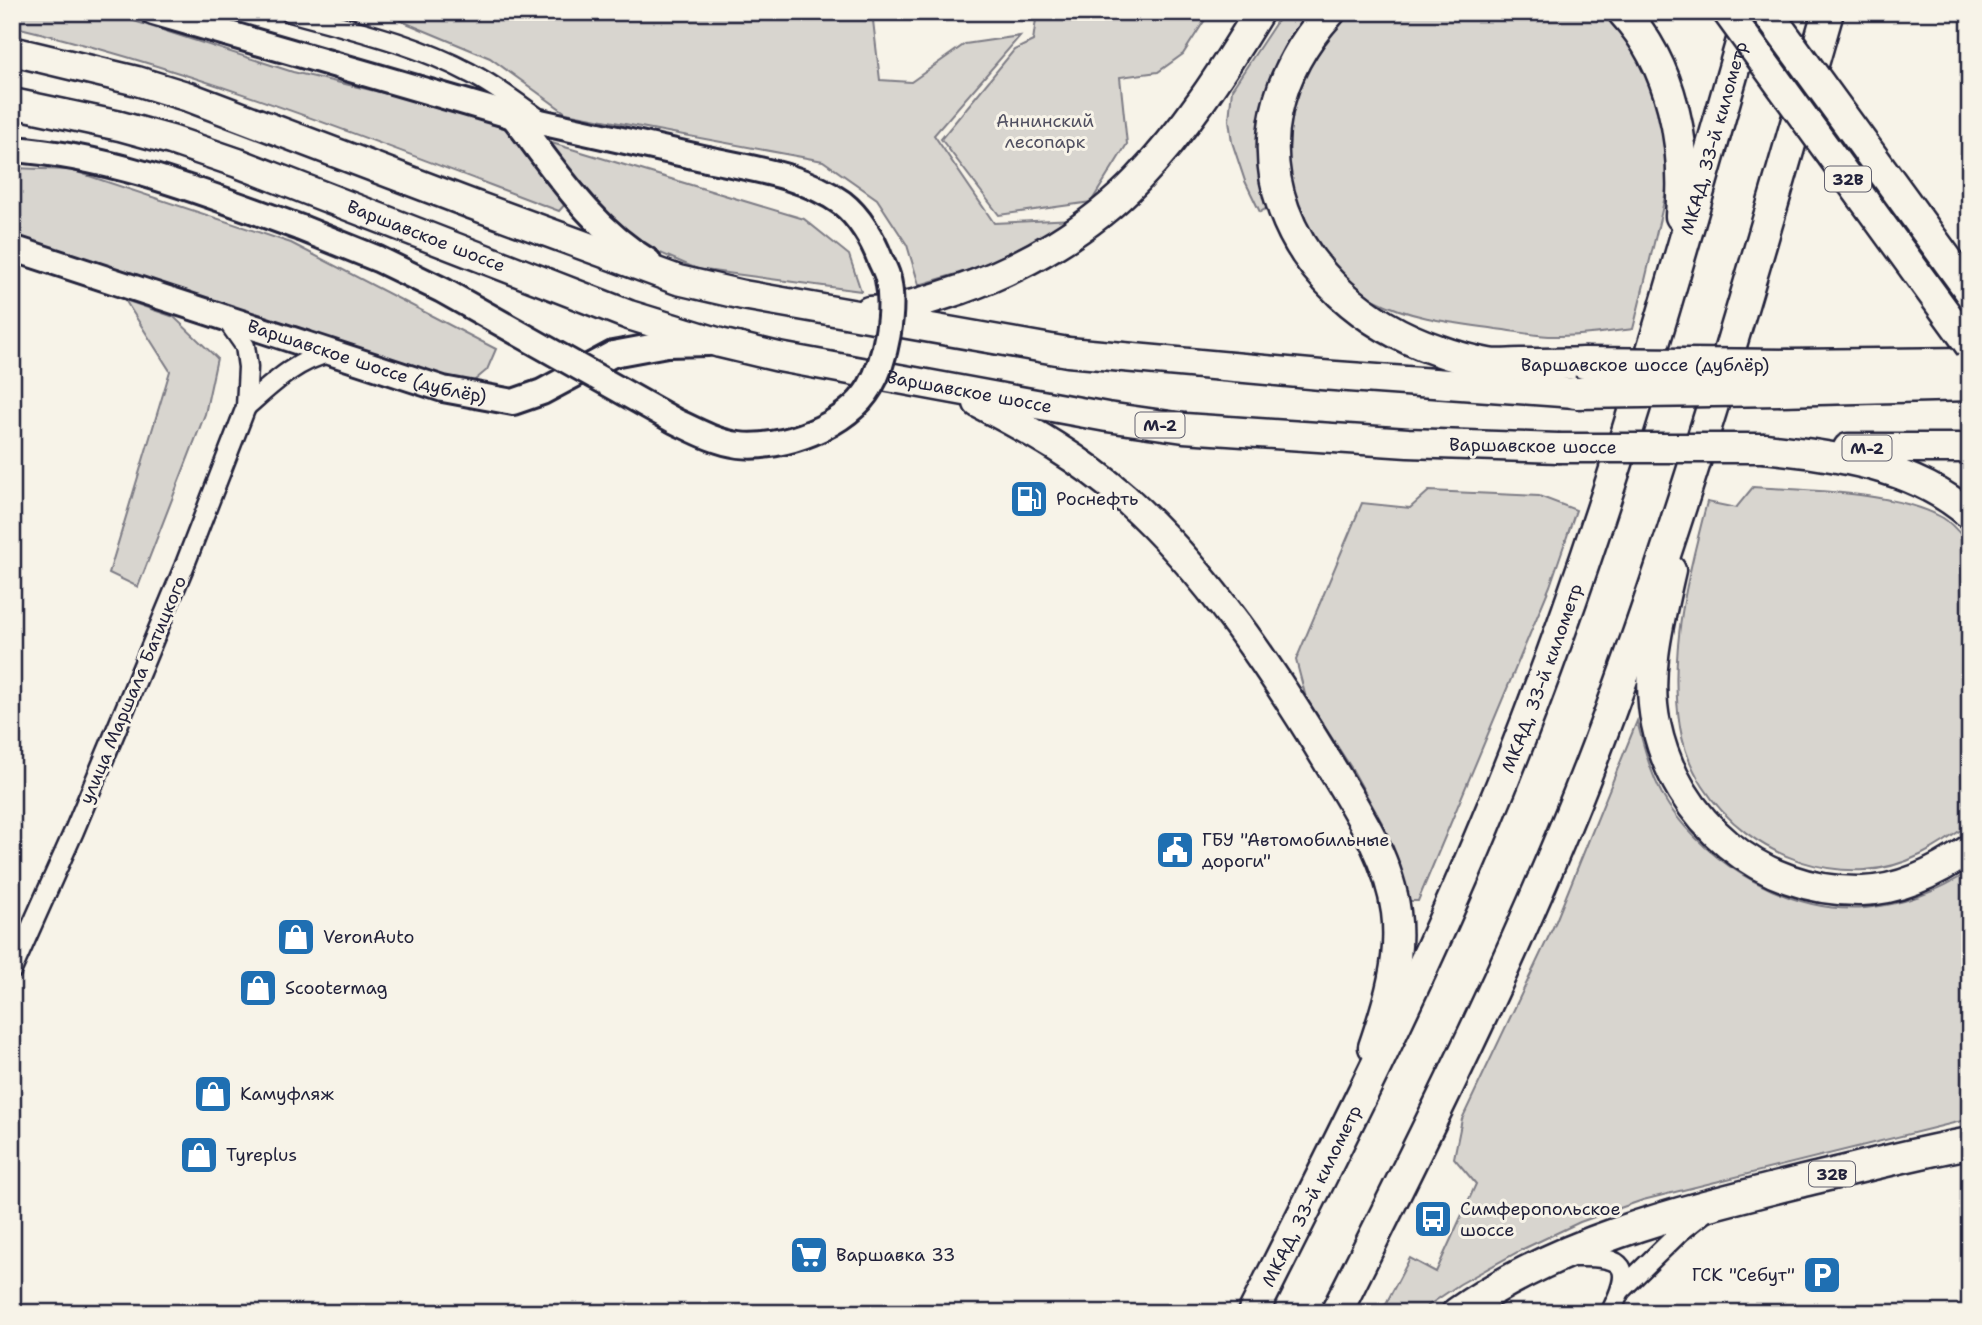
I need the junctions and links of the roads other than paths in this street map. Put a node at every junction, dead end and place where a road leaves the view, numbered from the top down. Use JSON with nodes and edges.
{"nodes":[{"id":1,"x":153,"y":12,"type":"edge"},
{"id":2,"x":290,"y":12,"type":"edge"},
{"id":3,"x":1259,"y":12,"type":"edge"},
{"id":4,"x":1330,"y":12,"type":"edge"},
{"id":5,"x":1623,"y":12,"type":"edge"},
{"id":6,"x":1727,"y":12,"type":"edge"},
{"id":7,"x":1750,"y":12,"type":"edge"},
{"id":8,"x":1767,"y":12,"type":"edge"},
{"id":9,"x":1828,"y":12,"type":"edge"},
{"id":10,"x":12,"y":51,"type":"edge"},
{"id":11,"x":12,"y":103,"type":"edge"},
{"id":12,"x":513,"y":116,"type":"junction"},
{"id":13,"x":543,"y":123,"type":"junction"},
{"id":14,"x":12,"y":149,"type":"edge"},
{"id":15,"x":12,"y":248,"type":"edge"},
{"id":16,"x":678,"y":280,"type":"junction"},
{"id":17,"x":1970,"y":291,"type":"edge"},
{"id":18,"x":835,"y":312,"type":"junction"},
{"id":19,"x":226,"y":319,"type":"junction"},
{"id":20,"x":1662,"y":320,"type":"junction"},
{"id":21,"x":720,"y":343,"type":"junction"},
{"id":22,"x":1970,"y":346,"type":"edge"},
{"id":23,"x":329,"y":353,"type":"junction"},
{"id":24,"x":1970,"y":362,"type":"edge"},
{"id":25,"x":1490,"y":365,"type":"junction"},
{"id":26,"x":1321,"y":375,"type":"junction"},
{"id":27,"x":1785,"y":377,"type":"junction"},
{"id":28,"x":1970,"y":385,"type":"edge"},
{"id":29,"x":958,"y":391,"type":"junction"},
{"id":30,"x":1575,"y":393,"type":"joint"},
{"id":31,"x":246,"y":407,"type":"junction"},
{"id":32,"x":1704,"y":436,"type":"junction"},
{"id":33,"x":1764,"y":448,"type":"junction"},
{"id":34,"x":1970,"y":448,"type":"edge"},
{"id":35,"x":1970,"y":515,"type":"edge"},
{"id":36,"x":1970,"y":849,"type":"edge"},
{"id":37,"x":12,"y":970,"type":"edge"},
{"id":38,"x":1343,"y":1134,"type":"junction"},
{"id":39,"x":1962,"y":1143,"type":"edge"},
{"id":40,"x":1720,"y":1201,"type":"junction"},
{"id":41,"x":1551,"y":1258,"type":"junction"},
{"id":42,"x":1621,"y":1290,"type":"junction"},
{"id":43,"x":1253,"y":1313,"type":"edge"},
{"id":44,"x":1336,"y":1313,"type":"edge"},
{"id":45,"x":1457,"y":1313,"type":"edge"},
{"id":46,"x":1610,"y":1313,"type":"edge"}],
"edges":[{"from":1,"to":12,"type":"main road"},
{"from":2,"to":13,"type":"street"},
{"from":3,"to":18,"type":"main road"},
{"from":4,"to":25,"type":"highway"},
{"from":5,"to":20,"type":"highway"},
{"from":6,"to":22,"type":"main road","number":"32B","bridge":true},
{"from":7,"to":20,"type":"highway","name":"МКАД, 33-й километр"},
{"from":8,"to":17,"type":"highway","bridge":true},
{"from":9,"to":32,"type":"highway"},
{"from":10,"to":16,"type":"main road"},
{"from":11,"to":21,"type":"main road","name":"Варшавское шоссе"},
{"from":12,"to":13,"type":"main road"},
{"from":12,"to":16,"type":"main road"},
{"from":13,"to":14,"type":"main road","bridge":true},
{"from":15,"to":19,"type":"main road","name":"Варшавское шоссе (дублёр)"},
{"from":16,"to":18,"type":"main road"},
{"from":18,"to":26,"type":"main road"},
{"from":19,"to":23,"type":"main road","name":"Варшавское шоссе (дублёр)"},
{"from":19,"to":31,"type":"street","name":"улица Маршала Батицкого"},
{"from":20,"to":38,"type":"highway","name":"МКАД, 33-й километр"},
{"from":21,"to":23,"type":"main road","name":"Варшавское шоссе (дублёр)"},
{"from":21,"to":29,"type":"main road","name":"Варшавское шоссе","number":"М-2"},
{"from":23,"to":31,"type":"street","name":"улица Маршала Батицкого"},
{"from":24,"to":27,"type":"highway","name":"Варшавское шоссе (дублёр)"},
{"from":25,"to":26,"type":"main road","name":"Варшавское шоссе (дублёр)"},
{"from":25,"to":27,"type":"highway","name":"Варшавское шоссе (дублёр)","bridge":true},
{"from":26,"to":30,"type":"main road"},
{"from":27,"to":28,"type":"highway"},
{"from":27,"to":30,"type":"highway","bridge":true},
{"from":29,"to":33,"type":"main road","name":"Варшавское шоссе","number":"М-2","bridge":true},
{"from":29,"to":38,"type":"main road"},
{"from":31,"to":37,"type":"street","name":"улица Маршала Батицкого"},
{"from":32,"to":36,"type":"main road"},
{"from":32,"to":44,"type":"highway"},
{"from":33,"to":34,"type":"main road","name":"Варшавское шоссе","number":"М-2"},
{"from":33,"to":35,"type":"main road"},
{"from":38,"to":43,"type":"highway","name":"МКАД, 33-й километр"},
{"from":39,"to":40,"type":"highway","number":"32B"},
{"from":40,"to":41,"type":"highway","number":"32B"},
{"from":40,"to":42,"type":"street"},
{"from":41,"to":42,"type":"street"},
{"from":41,"to":45,"type":"highway","number":"32B"},
{"from":42,"to":46,"type":"street"}]}
